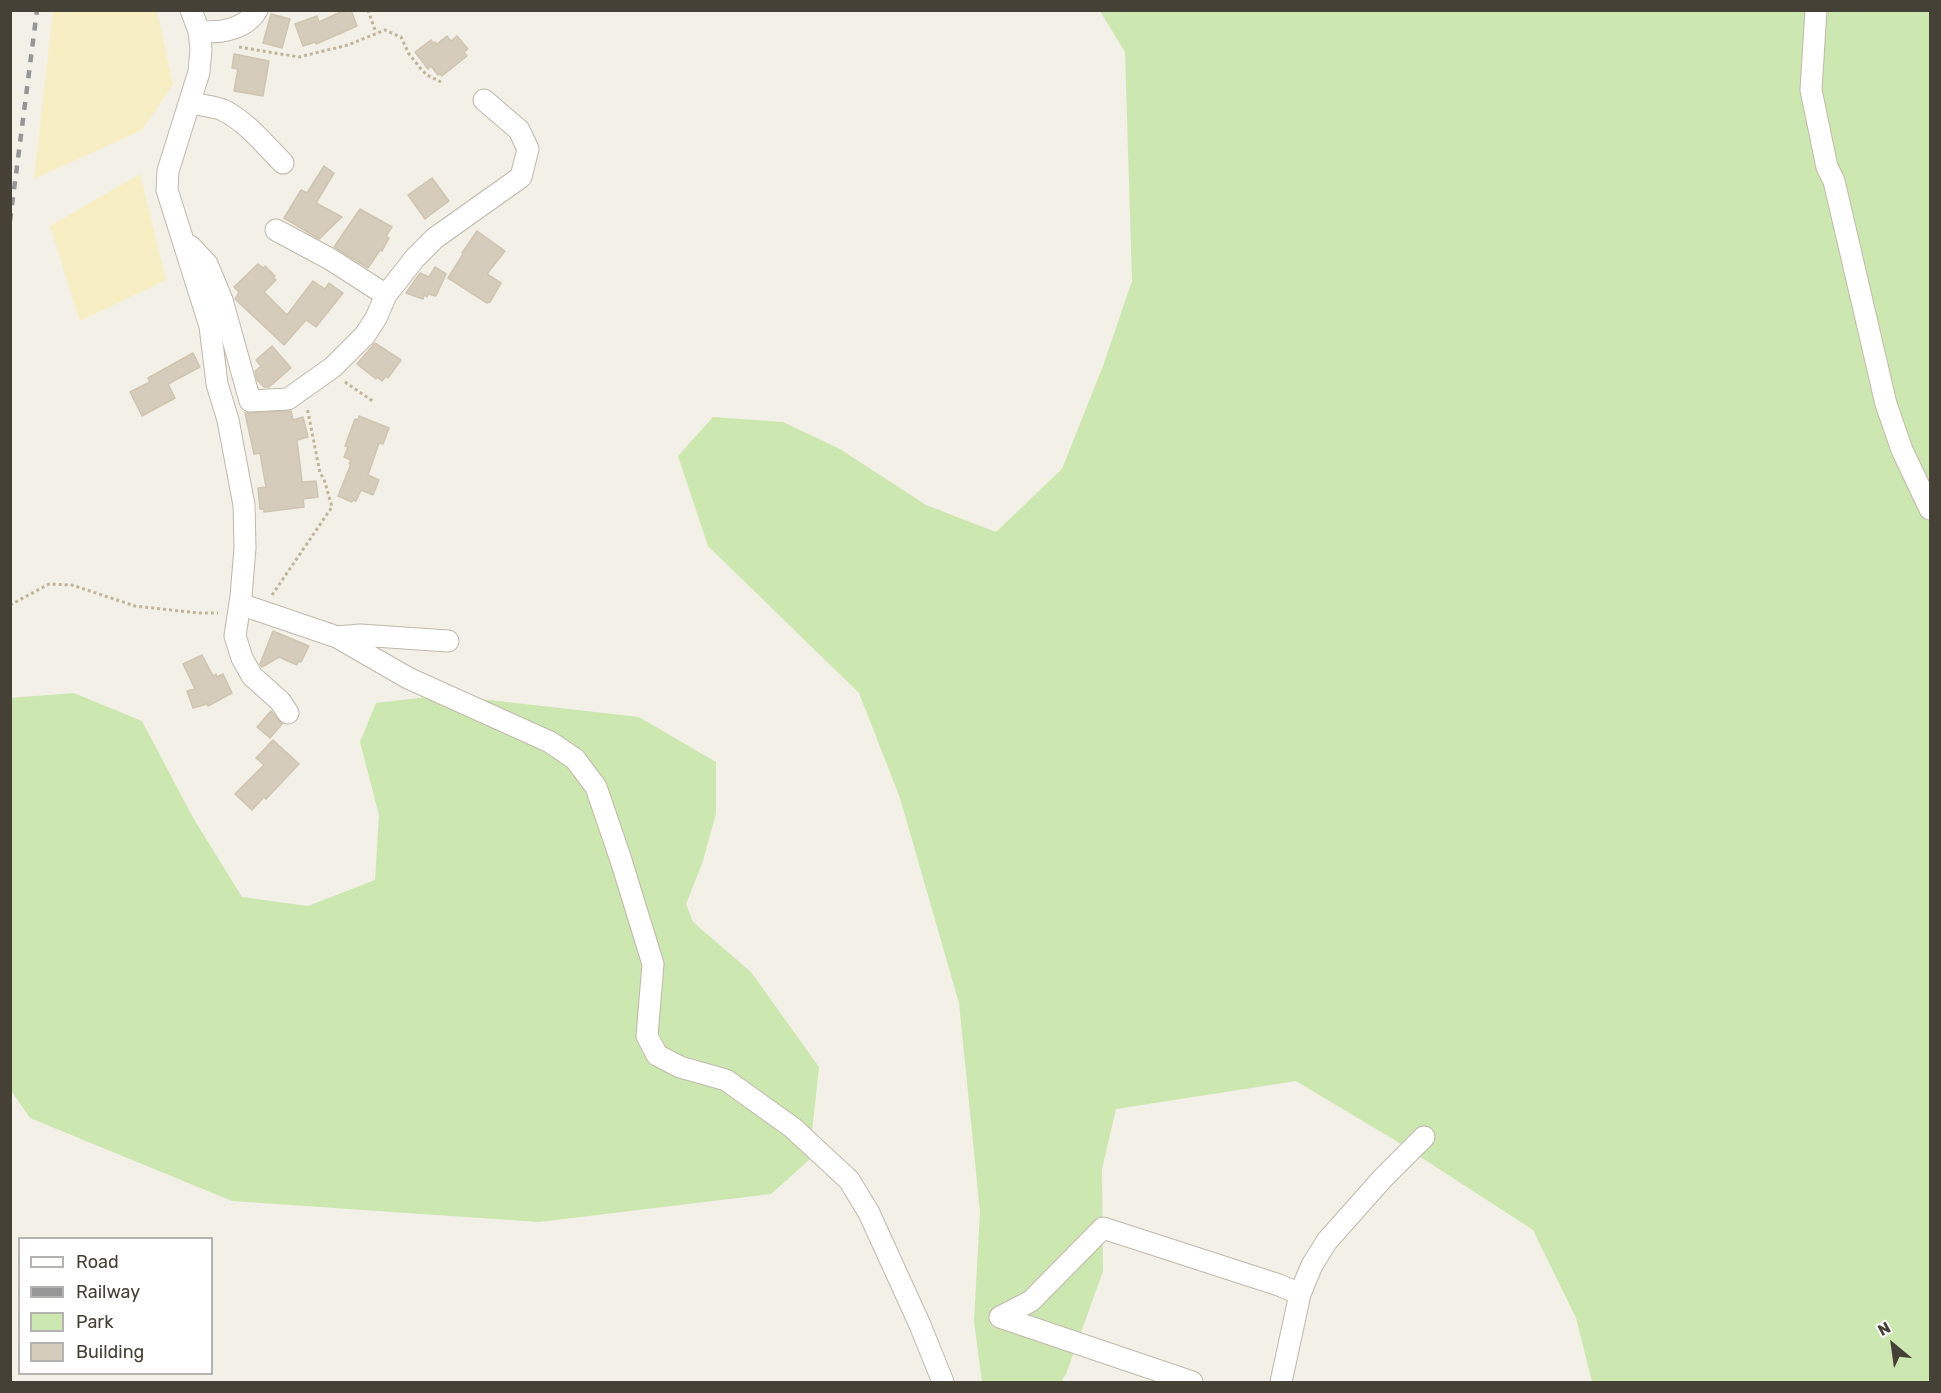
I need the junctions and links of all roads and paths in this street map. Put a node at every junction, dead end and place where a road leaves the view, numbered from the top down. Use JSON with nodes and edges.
{"nodes":[{"id":1,"x":191,"y":10,"type":"edge"},
{"id":2,"x":256,"y":10,"type":"edge"},
{"id":3,"x":368,"y":10,"type":"edge"},
{"id":4,"x":1816,"y":10,"type":"edge"},
{"id":5,"x":199,"y":31,"type":"junction"},
{"id":6,"x":376,"y":33,"type":"junction"},
{"id":7,"x":232,"y":46,"type":"dead end"},
{"id":8,"x":441,"y":82,"type":"dead end"},
{"id":9,"x":484,"y":100,"type":"dead end"},
{"id":10,"x":191,"y":102,"type":"junction"},
{"id":11,"x":283,"y":163,"type":"dead end"},
{"id":12,"x":276,"y":230,"type":"dead end"},
{"id":13,"x":181,"y":237,"type":"junction"},
{"id":14,"x":386,"y":295,"type":"junction"},
{"id":15,"x":323,"y":375,"type":"junction"},
{"id":16,"x":300,"y":392,"type":"junction"},
{"id":17,"x":374,"y":402,"type":"dead end"},
{"id":18,"x":1930,"y":509,"type":"edge"},
{"id":19,"x":240,"y":604,"type":"junction"},
{"id":20,"x":10,"y":605,"type":"edge"},
{"id":21,"x":261,"y":611,"type":"junction"},
{"id":22,"x":337,"y":637,"type":"junction"},
{"id":23,"x":448,"y":641,"type":"dead end"},
{"id":24,"x":288,"y":713,"type":"dead end"},
{"id":25,"x":1424,"y":1137,"type":"dead end"},
{"id":26,"x":1300,"y":1294,"type":"junction"},
{"id":27,"x":943,"y":1383,"type":"edge"},
{"id":28,"x":1192,"y":1383,"type":"edge"},
{"id":29,"x":1281,"y":1383,"type":"edge"}],
"edges":[{"from":1,"to":5,"type":"street"},
{"from":2,"to":5,"type":"street"},
{"from":3,"to":6,"type":"path"},
{"from":4,"to":18,"type":"street"},
{"from":5,"to":10,"type":"street"},
{"from":6,"to":7,"type":"path"},
{"from":6,"to":8,"type":"path"},
{"from":9,"to":14,"type":"street"},
{"from":10,"to":11,"type":"street"},
{"from":10,"to":13,"type":"street"},
{"from":12,"to":14,"type":"street"},
{"from":13,"to":16,"type":"street"},
{"from":13,"to":19,"type":"street"},
{"from":14,"to":15,"type":"street"},
{"from":15,"to":16,"type":"street"},
{"from":15,"to":17,"type":"path"},
{"from":16,"to":21,"type":"path"},
{"from":19,"to":20,"type":"path"},
{"from":19,"to":21,"type":"street"},
{"from":19,"to":24,"type":"street"},
{"from":21,"to":22,"type":"street"},
{"from":22,"to":23,"type":"street"},
{"from":22,"to":27,"type":"street"},
{"from":25,"to":26,"type":"street"},
{"from":26,"to":28,"type":"street"},
{"from":26,"to":29,"type":"street"}]}
